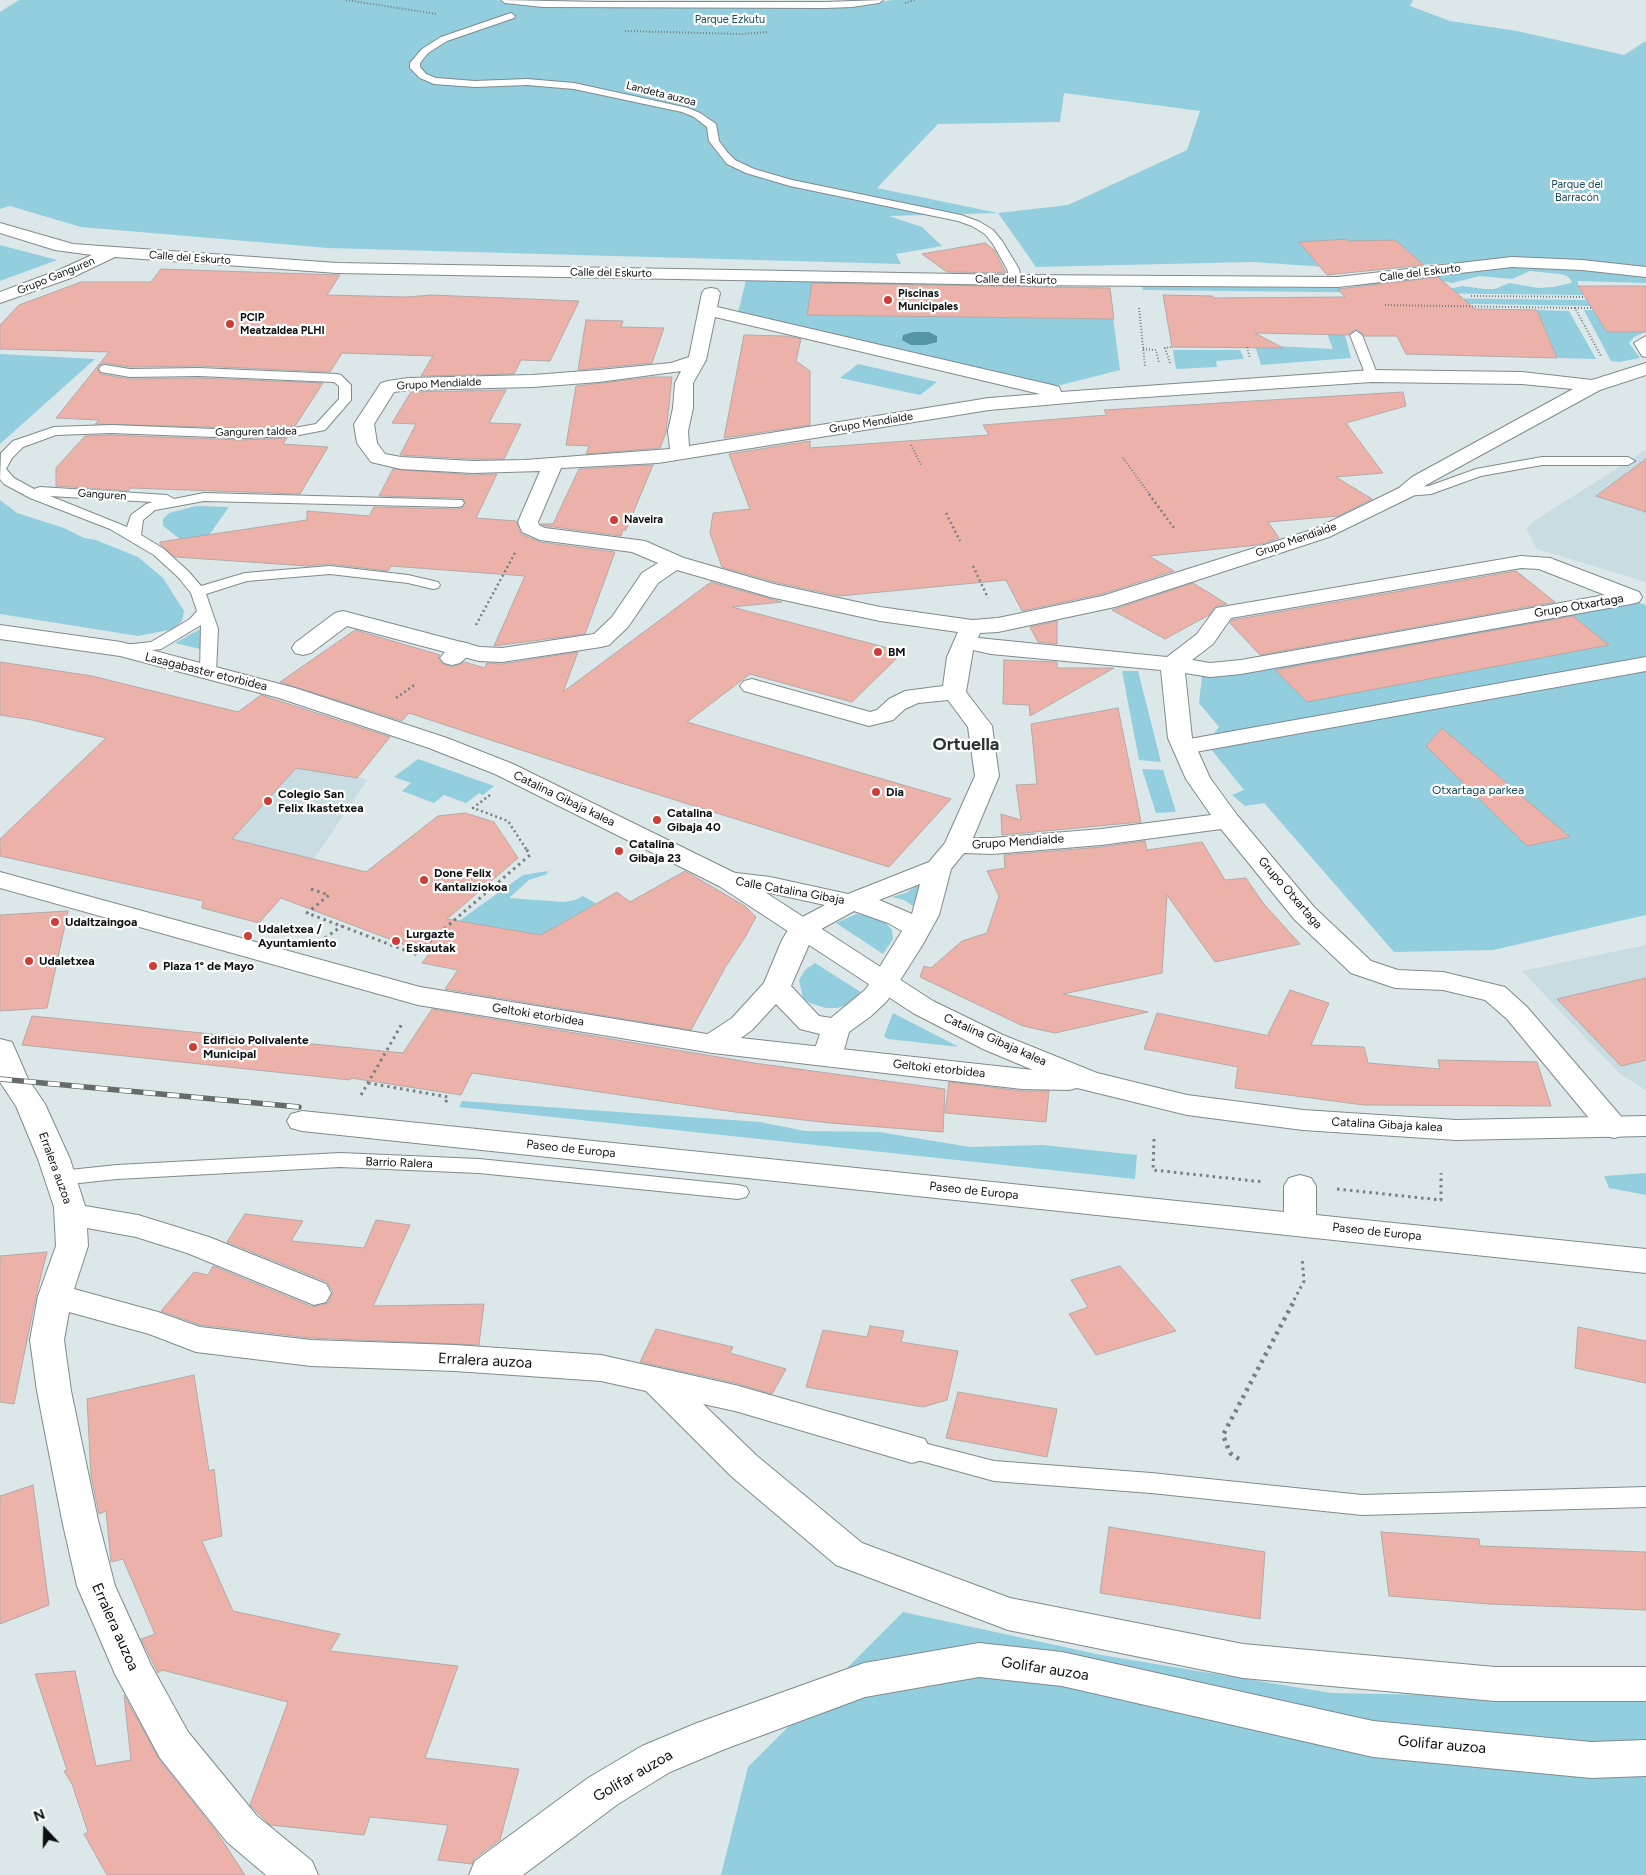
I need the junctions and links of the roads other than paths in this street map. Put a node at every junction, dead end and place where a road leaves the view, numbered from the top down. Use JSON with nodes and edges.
{"nodes":[{"id":1,"x":506,"y":0,"type":"edge"},
{"id":2,"x":879,"y":0,"type":"edge"},
{"id":3,"x":511,"y":16,"type":"dead end"},
{"id":4,"x":0,"y":228,"type":"edge"},
{"id":5,"x":111,"y":253,"type":"junction"},
{"id":6,"x":384,"y":267,"type":"junction"},
{"id":7,"x":1646,"y":272,"type":"edge"},
{"id":8,"x":1015,"y":280,"type":"junction"},
{"id":9,"x":714,"y":284,"type":"junction"},
{"id":10,"x":652,"y":290,"type":"dead end"},
{"id":11,"x":691,"y":291,"type":"dead end"},
{"id":12,"x":0,"y":298,"type":"edge"},
{"id":13,"x":708,"y":310,"type":"junction"},
{"id":14,"x":1356,"y":335,"type":"dead end"},
{"id":15,"x":1646,"y":340,"type":"edge"},
{"id":16,"x":1646,"y":353,"type":"edge"},
{"id":17,"x":697,"y":360,"type":"junction"},
{"id":18,"x":105,"y":369,"type":"dead end"},
{"id":19,"x":1646,"y":369,"type":"edge"},
{"id":20,"x":658,"y":370,"type":"junction"},
{"id":21,"x":1372,"y":376,"type":"junction"},
{"id":22,"x":684,"y":383,"type":"junction"},
{"id":23,"x":1593,"y":386,"type":"junction"},
{"id":24,"x":1062,"y":397,"type":"junction"},
{"id":25,"x":680,"y":453,"type":"junction"},
{"id":26,"x":1628,"y":461,"type":"dead end"},
{"id":27,"x":553,"y":464,"type":"junction"},
{"id":28,"x":0,"y":469,"type":"edge"},
{"id":29,"x":26,"y":490,"type":"junction"},
{"id":30,"x":1406,"y":492,"type":"junction"},
{"id":31,"x":179,"y":500,"type":"junction"},
{"id":32,"x":457,"y":503,"type":"dead end"},
{"id":33,"x":133,"y":537,"type":"junction"},
{"id":34,"x":676,"y":563,"type":"junction"},
{"id":35,"x":433,"y":585,"type":"dead end"},
{"id":36,"x":198,"y":592,"type":"junction"},
{"id":37,"x":1639,"y":599,"type":"edge"},
{"id":38,"x":205,"y":611,"type":"junction"},
{"id":39,"x":0,"y":632,"type":"edge"},
{"id":40,"x":968,"y":634,"type":"junction"},
{"id":41,"x":303,"y":648,"type":"dead end"},
{"id":42,"x":121,"y":649,"type":"junction"},
{"id":43,"x":1172,"y":664,"type":"junction"},
{"id":44,"x":1646,"y":664,"type":"edge"},
{"id":45,"x":208,"y":672,"type":"junction"},
{"id":46,"x":752,"y":686,"type":"dead end"},
{"id":47,"x":954,"y":692,"type":"junction"},
{"id":48,"x":408,"y":733,"type":"joint"},
{"id":49,"x":1184,"y":747,"type":"junction"},
{"id":50,"x":1228,"y":820,"type":"junction"},
{"id":51,"x":957,"y":846,"type":"junction"},
{"id":52,"x":938,"y":868,"type":"junction"},
{"id":53,"x":0,"y":880,"type":"edge"},
{"id":54,"x":728,"y":880,"type":"junction"},
{"id":55,"x":851,"y":902,"type":"junction"},
{"id":56,"x":804,"y":928,"type":"junction"},
{"id":57,"x":916,"y":928,"type":"junction"},
{"id":58,"x":886,"y":982,"type":"junction"},
{"id":59,"x":778,"y":986,"type":"junction"},
{"id":60,"x":836,"y":1028,"type":"junction"},
{"id":61,"x":713,"y":1044,"type":"junction"},
{"id":62,"x":0,"y":1048,"type":"edge"},
{"id":63,"x":827,"y":1057,"type":"junction"},
{"id":64,"x":1088,"y":1081,"type":"junction"},
{"id":65,"x":302,"y":1121,"type":"dead end"},
{"id":66,"x":1646,"y":1126,"type":"edge"},
{"id":67,"x":1614,"y":1128,"type":"junction"},
{"id":68,"x":60,"y":1178,"type":"junction"},
{"id":69,"x":1300,"y":1186,"type":"dead end"},
{"id":70,"x":738,"y":1192,"type":"dead end"},
{"id":71,"x":70,"y":1214,"type":"junction"},
{"id":72,"x":1300,"y":1224,"type":"junction"},
{"id":73,"x":1646,"y":1261,"type":"edge"},
{"id":74,"x":314,"y":1293,"type":"dead end"},
{"id":75,"x":55,"y":1296,"type":"junction"},
{"id":76,"x":656,"y":1380,"type":"junction"},
{"id":77,"x":912,"y":1449,"type":"joint"},
{"id":78,"x":1646,"y":1498,"type":"edge"},
{"id":79,"x":1646,"y":1684,"type":"edge"},
{"id":80,"x":1646,"y":1758,"type":"edge"},
{"id":81,"x":297,"y":1875,"type":"edge"},
{"id":82,"x":490,"y":1875,"type":"edge"}],
"edges":[{"from":1,"to":2,"type":"lane"},
{"from":3,"to":8,"type":"lane","name":"Landeta auzoa"},
{"from":4,"to":5,"type":"street","name":"Calle del Eskurto"},
{"from":5,"to":6,"type":"street","name":"Calle del Eskurto"},
{"from":5,"to":12,"type":"street","name":"Grupo Ganguren"},
{"from":6,"to":9,"type":"street","name":"Calle del Eskurto"},
{"from":6,"to":10,"type":"street","name":"Calle del Eskurto"},
{"from":7,"to":8,"type":"street","name":"Calle del Eskurto"},
{"from":8,"to":9,"type":"street","name":"Calle del Eskurto"},
{"from":9,"to":11,"type":"street","name":"Calle del Eskurto"},
{"from":9,"to":13,"type":"street"},
{"from":13,"to":17,"type":"street"},
{"from":13,"to":24,"type":"street","name":"Grupo Mendialde"},
{"from":14,"to":21,"type":"lane"},
{"from":15,"to":16,"type":"lane"},
{"from":17,"to":20,"type":"street","name":"Grupo Mendialde"},
{"from":17,"to":22,"type":"street"},
{"from":18,"to":28,"type":"lane","name":"Ganguren taldea"},
{"from":19,"to":23,"type":"street","name":"Grupo Mendialde"},
{"from":20,"to":22,"type":"street","name":"Grupo Mendialde"},
{"from":20,"to":27,"type":"street","name":"Grupo Mendialde"},
{"from":21,"to":23,"type":"street","name":"Grupo Mendialde"},
{"from":21,"to":24,"type":"street","name":"Grupo Mendialde"},
{"from":22,"to":25,"type":"street"},
{"from":23,"to":30,"type":"street","name":"Grupo Mendialde"},
{"from":24,"to":25,"type":"street","name":"Grupo Mendialde"},
{"from":25,"to":27,"type":"street","name":"Grupo Mendialde"},
{"from":26,"to":30,"type":"lane"},
{"from":27,"to":34,"type":"street","name":"Grupo Mendialde"},
{"from":28,"to":29,"type":"lane","name":"Ganguren taldea"},
{"from":29,"to":31,"type":"lane","name":"Ganguren"},
{"from":29,"to":33,"type":"lane","name":"Ganguren taldea"},
{"from":30,"to":40,"type":"street","name":"Grupo Mendialde"},
{"from":31,"to":32,"type":"lane"},
{"from":31,"to":33,"type":"lane"},
{"from":33,"to":36,"type":"lane","name":"Ganguren taldea"},
{"from":34,"to":40,"type":"street","name":"Grupo Mendialde"},
{"from":34,"to":41,"type":"street"},
{"from":35,"to":36,"type":"lane"},
{"from":36,"to":38,"type":"lane","name":"Ganguren taldea"},
{"from":37,"to":43,"type":"street","name":"Grupo Otxartaga"},
{"from":37,"to":43,"type":"street","name":"Grupo Otxartaga"},
{"from":38,"to":42,"type":"lane"},
{"from":38,"to":45,"type":"lane","name":"Ganguren taldea"},
{"from":39,"to":42,"type":"street","name":"Lasagabaster etorbidea"},
{"from":40,"to":43,"type":"street","name":"Grupo Mendialde"},
{"from":40,"to":47,"type":"street"},
{"from":42,"to":45,"type":"street","name":"Lasagabaster etorbidea"},
{"from":43,"to":49,"type":"street","name":"Grupo Otxartaga"},
{"from":44,"to":49,"type":"street"},
{"from":45,"to":48,"type":"street","name":"Lasagabaster etorbidea"},
{"from":46,"to":47,"type":"street"},
{"from":47,"to":51,"type":"street","name":"Grupo Mendialde"},
{"from":48,"to":54,"type":"street","name":"Catalina Gibaja kalea"},
{"from":49,"to":50,"type":"street","name":"Grupo Otxartaga"},
{"from":50,"to":51,"type":"street","name":"Grupo Mendialde"},
{"from":50,"to":67,"type":"street","name":"Grupo Otxartaga"},
{"from":51,"to":52,"type":"street","name":"Grupo Mendialde"},
{"from":52,"to":55,"type":"street","name":"Grupo Mendialde"},
{"from":52,"to":57,"type":"street","name":"Grupo Mendialde"},
{"from":53,"to":61,"type":"street","name":"Geltoki etorbidea"},
{"from":54,"to":55,"type":"street","name":"Calle Catalina Gibaja"},
{"from":54,"to":56,"type":"street","name":"Catalina Gibaja kalea"},
{"from":55,"to":56,"type":"street","name":"Calle Catalina Gibaja"},
{"from":55,"to":57,"type":"street","name":"Calle Catalina Gibaja"},
{"from":56,"to":58,"type":"street","name":"Catalina Gibaja kalea"},
{"from":56,"to":59,"type":"street"},
{"from":57,"to":58,"type":"street"},
{"from":58,"to":60,"type":"street"},
{"from":58,"to":64,"type":"street","name":"Catalina Gibaja kalea"},
{"from":59,"to":60,"type":"street"},
{"from":59,"to":61,"type":"street"},
{"from":60,"to":63,"type":"street"},
{"from":61,"to":63,"type":"street","name":"Geltoki etorbidea"},
{"from":62,"to":68,"type":"street","name":"Erralera auzoa"},
{"from":63,"to":64,"type":"street","name":"Geltoki etorbidea"},
{"from":64,"to":67,"type":"street","name":"Catalina Gibaja kalea"},
{"from":65,"to":72,"type":"street","name":"Paseo de Europa"},
{"from":66,"to":67,"type":"street","name":"Catalina Gibaja kalea"},
{"from":68,"to":70,"type":"lane","name":"Barrio Ralera"},
{"from":68,"to":71,"type":"street","name":"Erralera auzoa"},
{"from":69,"to":72,"type":"street"},
{"from":71,"to":74,"type":"street"},
{"from":71,"to":75,"type":"street","name":"Erralera auzoa"},
{"from":72,"to":73,"type":"street","name":"Paseo de Europa"},
{"from":75,"to":76,"type":"street","name":"Erralera auzoa"},
{"from":75,"to":81,"type":"street","name":"Erralera auzoa"},
{"from":76,"to":77,"type":"street","name":"Erralera auzoa"},
{"from":76,"to":79,"type":"street"},
{"from":77,"to":78,"type":"lane"},
{"from":80,"to":82,"type":"street","name":"Golifar auzoa"}]}
